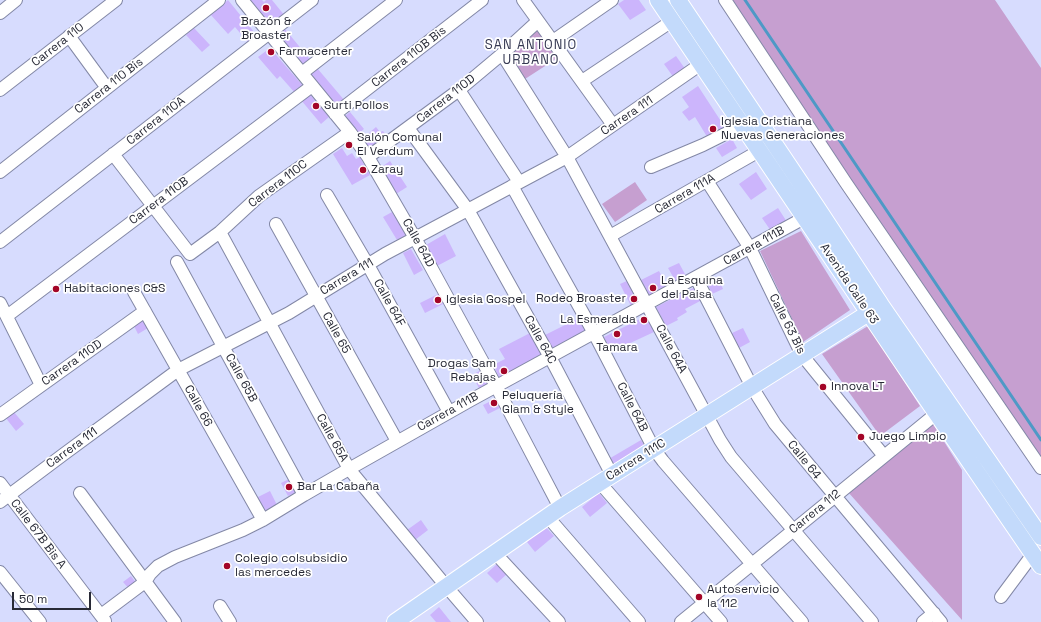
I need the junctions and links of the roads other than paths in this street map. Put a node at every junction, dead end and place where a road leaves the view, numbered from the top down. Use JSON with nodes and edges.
{"nodes":[{"id":1,"x":16,"y":0,"type":"edge"},
{"id":2,"x":116,"y":0,"type":"edge"},
{"id":3,"x":218,"y":0,"type":"edge"},
{"id":4,"x":242,"y":0,"type":"edge"},
{"id":5,"x":312,"y":0,"type":"edge"},
{"id":6,"x":396,"y":0,"type":"edge"},
{"id":7,"x":482,"y":0,"type":"edge"},
{"id":8,"x":523,"y":0,"type":"edge"},
{"id":9,"x":612,"y":0,"type":"edge"},
{"id":10,"x":658,"y":0,"type":"edge"},
{"id":11,"x":678,"y":0,"type":"edge"},
{"id":12,"x":725,"y":0,"type":"edge"},
{"id":13,"x":1,"y":10,"type":"edge"},
{"id":14,"x":538,"y":21,"type":"junction"},
{"id":15,"x":672,"y":21,"type":"junction"},
{"id":16,"x":269,"y":33,"type":"junction"},
{"id":17,"x":69,"y":36,"type":"junction"},
{"id":18,"x":553,"y":41,"type":"junction"},
{"id":19,"x":502,"y":54,"type":"junction"},
{"id":20,"x":701,"y":64,"type":"junction"},
{"id":21,"x":302,"y":73,"type":"junction"},
{"id":22,"x":582,"y":81,"type":"junction"},
{"id":23,"x":312,"y":86,"type":"junction"},
{"id":24,"x":107,"y":88,"type":"junction"},
{"id":25,"x":0,"y":90,"type":"edge"},
{"id":26,"x":459,"y":90,"type":"junction"},
{"id":27,"x":335,"y":114,"type":"junction"},
{"id":28,"x":613,"y":125,"type":"junction"},
{"id":29,"x":743,"y":125,"type":"junction"},
{"id":30,"x":408,"y":128,"type":"junction"},
{"id":31,"x":350,"y":132,"type":"junction"},
{"id":32,"x":759,"y":151,"type":"junction"},
{"id":33,"x":113,"y":154,"type":"junction"},
{"id":34,"x":368,"y":157,"type":"junction"},
{"id":35,"x":566,"y":157,"type":"junction"},
{"id":36,"x":651,"y":167,"type":"dead end"},
{"id":37,"x":0,"y":172,"type":"edge"},
{"id":38,"x":708,"y":181,"type":"junction"},
{"id":39,"x":516,"y":184,"type":"junction"},
{"id":40,"x":328,"y":195,"type":"dead end"},
{"id":41,"x":153,"y":206,"type":"junction"},
{"id":42,"x":468,"y":210,"type":"junction"},
{"id":43,"x":804,"y":218,"type":"junction"},
{"id":44,"x":276,"y":224,"type":"dead end"},
{"id":45,"x":220,"y":232,"type":"junction"},
{"id":46,"x":610,"y":236,"type":"junction"},
{"id":47,"x":415,"y":238,"type":"junction"},
{"id":48,"x":0,"y":242,"type":"edge"},
{"id":49,"x":750,"y":248,"type":"junction"},
{"id":50,"x":177,"y":262,"type":"dead end"},
{"id":51,"x":368,"y":265,"type":"junction"},
{"id":52,"x":696,"y":278,"type":"junction"},
{"id":53,"x":134,"y":292,"type":"dead end"},
{"id":54,"x":316,"y":296,"type":"junction"},
{"id":55,"x":0,"y":303,"type":"edge"},
{"id":56,"x":647,"y":304,"type":"junction"},
{"id":57,"x":875,"y":309,"type":"junction"},
{"id":58,"x":144,"y":311,"type":"junction"},
{"id":59,"x":7,"y":316,"type":"junction"},
{"id":60,"x":269,"y":323,"type":"junction"},
{"id":61,"x":594,"y":333,"type":"junction"},
{"id":62,"x":224,"y":347,"type":"junction"},
{"id":63,"x":802,"y":356,"type":"junction"},
{"id":64,"x":550,"y":357,"type":"junction"},
{"id":65,"x":178,"y":370,"type":"junction"},
{"id":66,"x":41,"y":384,"type":"junction"},
{"id":67,"x":496,"y":386,"type":"junction"},
{"id":68,"x":752,"y":387,"type":"junction"},
{"id":69,"x":949,"y":403,"type":"junction"},
{"id":70,"x":449,"y":412,"type":"junction"},
{"id":71,"x":936,"y":413,"type":"junction"},
{"id":72,"x":0,"y":415,"type":"edge"},
{"id":73,"x":706,"y":416,"type":"junction"},
{"id":74,"x":397,"y":441,"type":"junction"},
{"id":75,"x":654,"y":449,"type":"junction"},
{"id":76,"x":884,"y":456,"type":"junction"},
{"id":77,"x":1041,"y":468,"type":"edge"},
{"id":78,"x":349,"y":469,"type":"junction"},
{"id":79,"x":606,"y":479,"type":"junction"},
{"id":80,"x":0,"y":483,"type":"edge"},
{"id":81,"x":80,"y":493,"type":"dead end"},
{"id":82,"x":304,"y":494,"type":"junction"},
{"id":83,"x":835,"y":496,"type":"junction"},
{"id":84,"x":4,"y":499,"type":"edge"},
{"id":85,"x":554,"y":512,"type":"junction"},
{"id":86,"x":263,"y":520,"type":"junction"},
{"id":87,"x":793,"y":530,"type":"junction"},
{"id":88,"x":1041,"y":536,"type":"edge"},
{"id":89,"x":495,"y":553,"type":"junction"},
{"id":90,"x":1037,"y":560,"type":"edge"},
{"id":91,"x":752,"y":564,"type":"junction"},
{"id":92,"x":0,"y":572,"type":"edge"},
{"id":93,"x":145,"y":582,"type":"junction"},
{"id":94,"x":446,"y":586,"type":"junction"},
{"id":95,"x":1001,"y":597,"type":"dead end"},
{"id":96,"x":705,"y":603,"type":"junction"},
{"id":97,"x":220,"y":606,"type":"dead end"},
{"id":98,"x":938,"y":618,"type":"edge"},
{"id":99,"x":103,"y":619,"type":"edge"},
{"id":100,"x":397,"y":621,"type":"edge"},
{"id":101,"x":40,"y":622,"type":"edge"},
{"id":102,"x":175,"y":622,"type":"edge"},
{"id":103,"x":230,"y":622,"type":"edge"},
{"id":104,"x":477,"y":622,"type":"edge"},
{"id":105,"x":559,"y":622,"type":"edge"},
{"id":106,"x":639,"y":622,"type":"edge"},
{"id":107,"x":681,"y":622,"type":"edge"},
{"id":108,"x":721,"y":622,"type":"edge"},
{"id":109,"x":802,"y":622,"type":"edge"},
{"id":110,"x":872,"y":622,"type":"edge"},
{"id":111,"x":924,"y":622,"type":"edge"}],
"edges":[{"from":1,"to":13,"type":"street"},
{"from":2,"to":17,"type":"street","name":"Carrera 110"},
{"from":3,"to":24,"type":"street","name":"Carrera 110 Bis"},
{"from":4,"to":16,"type":"street","name":"Calle 64D"},
{"from":5,"to":16,"type":"street","name":"Carrera 110A"},
{"from":6,"to":21,"type":"street"},
{"from":7,"to":27,"type":"street","name":"Carrera 110B Bis"},
{"from":8,"to":14,"type":"street"},
{"from":9,"to":18,"type":"street"},
{"from":10,"to":15,"type":"main road","name":"Avenida Calle 63"},
{"from":11,"to":57,"type":"main road","name":"Avenida Calle 63"},
{"from":12,"to":77,"type":"street"},
{"from":14,"to":18,"type":"street"},
{"from":14,"to":19,"type":"street","name":"Carrera 110D"},
{"from":15,"to":20,"type":"main road","name":"Avenida Calle 63"},
{"from":15,"to":22,"type":"street"},
{"from":16,"to":21,"type":"street","name":"Calle 64D"},
{"from":16,"to":33,"type":"street","name":"Carrera 110A"},
{"from":17,"to":24,"type":"street"},
{"from":17,"to":25,"type":"street","name":"Carrera 110"},
{"from":18,"to":22,"type":"street"},
{"from":19,"to":26,"type":"street","name":"Carrera 110D"},
{"from":19,"to":35,"type":"street","name":"Calle 64A"},
{"from":20,"to":28,"type":"street","name":"Carrera 111"},
{"from":20,"to":29,"type":"main road","name":"Avenida Calle 63"},
{"from":21,"to":23,"type":"street","name":"Calle 64D"},
{"from":22,"to":28,"type":"street"},
{"from":23,"to":27,"type":"street","name":"Calle 64D"},
{"from":23,"to":41,"type":"street","name":"Carrera 110B"},
{"from":24,"to":37,"type":"street","name":"Carrera 110 Bis"},
{"from":26,"to":30,"type":"street","name":"Carrera 110D"},
{"from":26,"to":39,"type":"street","name":"Calle 64B"},
{"from":27,"to":31,"type":"street","name":"Calle 64D"},
{"from":28,"to":35,"type":"street","name":"Carrera 111"},
{"from":29,"to":32,"type":"main road","name":"Avenida Calle 63"},
{"from":29,"to":36,"type":"street"},
{"from":30,"to":34,"type":"street","name":"Carrera 110D"},
{"from":30,"to":42,"type":"street","name":"Calle 64C"},
{"from":31,"to":34,"type":"street","name":"Calle 64D"},
{"from":31,"to":45,"type":"street","name":"Carrera 110C"},
{"from":32,"to":38,"type":"street","name":"Carrera 111A"},
{"from":32,"to":43,"type":"main road","name":"Avenida Calle 63"},
{"from":33,"to":41,"type":"street"},
{"from":33,"to":48,"type":"street","name":"Carrera 110A"},
{"from":34,"to":47,"type":"street","name":"Calle 64D"},
{"from":35,"to":39,"type":"street","name":"Carrera 111"},
{"from":35,"to":46,"type":"street","name":"Calle 64A"},
{"from":38,"to":46,"type":"street","name":"Carrera 111A"},
{"from":38,"to":49,"type":"street","name":"Calle 63 Bis"},
{"from":39,"to":42,"type":"street","name":"Carrera 111"},
{"from":39,"to":61,"type":"street","name":"Calle 64B"},
{"from":40,"to":51,"type":"street","name":"Calle 64F"},
{"from":41,"to":45,"type":"street","name":"Carrera 110C"},
{"from":41,"to":59,"type":"street","name":"Carrera 110B"},
{"from":42,"to":47,"type":"street","name":"Carrera 111"},
{"from":42,"to":64,"type":"street","name":"Calle 64C"},
{"from":43,"to":49,"type":"street","name":"Carrera 111B"},
{"from":43,"to":57,"type":"main road","name":"Avenida Calle 63"},
{"from":44,"to":54,"type":"street","name":"Calle 65"},
{"from":45,"to":60,"type":"street","name":"Calle 65A"},
{"from":46,"to":56,"type":"street","name":"Calle 64A"},
{"from":47,"to":51,"type":"street","name":"Carrera 111"},
{"from":47,"to":67,"type":"street","name":"Calle 64D"},
{"from":49,"to":52,"type":"street","name":"Carrera 111B"},
{"from":49,"to":63,"type":"street","name":"Calle 63 Bis"},
{"from":50,"to":62,"type":"street","name":"Calle 65B"},
{"from":51,"to":54,"type":"street","name":"Carrera 111"},
{"from":51,"to":70,"type":"street","name":"Calle 64F"},
{"from":52,"to":56,"type":"street","name":"Carrera 111B"},
{"from":52,"to":68,"type":"street","name":"Calle 64"},
{"from":53,"to":58,"type":"street","name":"Calle 66"},
{"from":54,"to":60,"type":"street","name":"Carrera 111"},
{"from":54,"to":74,"type":"street","name":"Calle 65"},
{"from":55,"to":59,"type":"street"},
{"from":56,"to":61,"type":"street","name":"Carrera 111B"},
{"from":56,"to":73,"type":"street","name":"Calle 64A"},
{"from":57,"to":63,"type":"main road","name":"Carrera 111C"},
{"from":57,"to":69,"type":"main road","name":"Avenida Calle 63"},
{"from":57,"to":71,"type":"main road","name":"Avenida Calle 63"},
{"from":58,"to":65,"type":"street","name":"Calle 66"},
{"from":58,"to":66,"type":"street","name":"Carrera 110D"},
{"from":59,"to":66,"type":"street"},
{"from":60,"to":62,"type":"street","name":"Carrera 111"},
{"from":60,"to":78,"type":"street","name":"Calle 65A"},
{"from":61,"to":64,"type":"street","name":"Carrera 111B"},
{"from":61,"to":75,"type":"street","name":"Calle 64B"},
{"from":62,"to":65,"type":"street","name":"Carrera 111"},
{"from":62,"to":82,"type":"street","name":"Calle 65B"},
{"from":63,"to":68,"type":"main road","name":"Carrera 111C"},
{"from":63,"to":76,"type":"street","name":"Calle 63 Bis"},
{"from":64,"to":67,"type":"street","name":"Carrera 111B"},
{"from":64,"to":79,"type":"street","name":"Calle 64C"},
{"from":65,"to":84,"type":"street","name":"Carrera 111"},
{"from":65,"to":86,"type":"street","name":"Calle 66"},
{"from":66,"to":72,"type":"street","name":"Carrera 110D"},
{"from":67,"to":70,"type":"street","name":"Carrera 111B"},
{"from":67,"to":85,"type":"street","name":"Calle 64D"},
{"from":68,"to":73,"type":"main road","name":"Carrera 111C"},
{"from":68,"to":83,"type":"street","name":"Calle 64"},
{"from":69,"to":71,"type":"street","name":"Carrera 112"},
{"from":69,"to":88,"type":"main road","name":"Avenida Calle 63"},
{"from":70,"to":74,"type":"street","name":"Carrera 111B"},
{"from":71,"to":76,"type":"street","name":"Carrera 112"},
{"from":71,"to":90,"type":"main road","name":"Avenida Calle 63"},
{"from":73,"to":75,"type":"main road","name":"Carrera 111C"},
{"from":73,"to":87,"type":"street","name":"Calle 64A"},
{"from":74,"to":78,"type":"street","name":"Carrera 111B"},
{"from":75,"to":79,"type":"main road","name":"Carrera 111C"},
{"from":75,"to":91,"type":"street","name":"Calle 64B"},
{"from":76,"to":83,"type":"street","name":"Carrera 112"},
{"from":78,"to":82,"type":"street","name":"Carrera 111B"},
{"from":78,"to":94,"type":"street","name":"Calle 65A"},
{"from":79,"to":85,"type":"main road","name":"Carrera 111C"},
{"from":79,"to":96,"type":"street","name":"Calle 64C"},
{"from":80,"to":84,"type":"street","name":"Calle 67B Bis A"},
{"from":81,"to":93,"type":"street"},
{"from":82,"to":86,"type":"street","name":"Carrera 111B"},
{"from":83,"to":87,"type":"street","name":"Carrera 112"},
{"from":83,"to":98,"type":"street","name":"Calle 64"},
{"from":84,"to":99,"type":"street","name":"Calle 67B Bis A"},
{"from":85,"to":89,"type":"main road","name":"Carrera 111C"},
{"from":85,"to":106,"type":"street","name":"Calle 64D"},
{"from":86,"to":93,"type":"street","name":"Carrera 111B"},
{"from":87,"to":91,"type":"street","name":"Carrera 112"},
{"from":87,"to":110,"type":"street","name":"Calle 64A"},
{"from":89,"to":94,"type":"main road","name":"Carrera 111C"},
{"from":89,"to":105,"type":"street"},
{"from":90,"to":95,"type":"street"},
{"from":91,"to":96,"type":"street","name":"Carrera 112"},
{"from":91,"to":109,"type":"street","name":"Calle 64B"},
{"from":92,"to":101,"type":"street"},
{"from":93,"to":99,"type":"street","name":"Carrera 111B"},
{"from":93,"to":102,"type":"street"},
{"from":94,"to":100,"type":"main road","name":"Carrera 111C"},
{"from":94,"to":104,"type":"street","name":"Calle 65A"},
{"from":96,"to":107,"type":"street","name":"Carrera 112"},
{"from":96,"to":108,"type":"street","name":"Calle 64C"},
{"from":97,"to":103,"type":"street"},
{"from":98,"to":111,"type":"street"}]}
